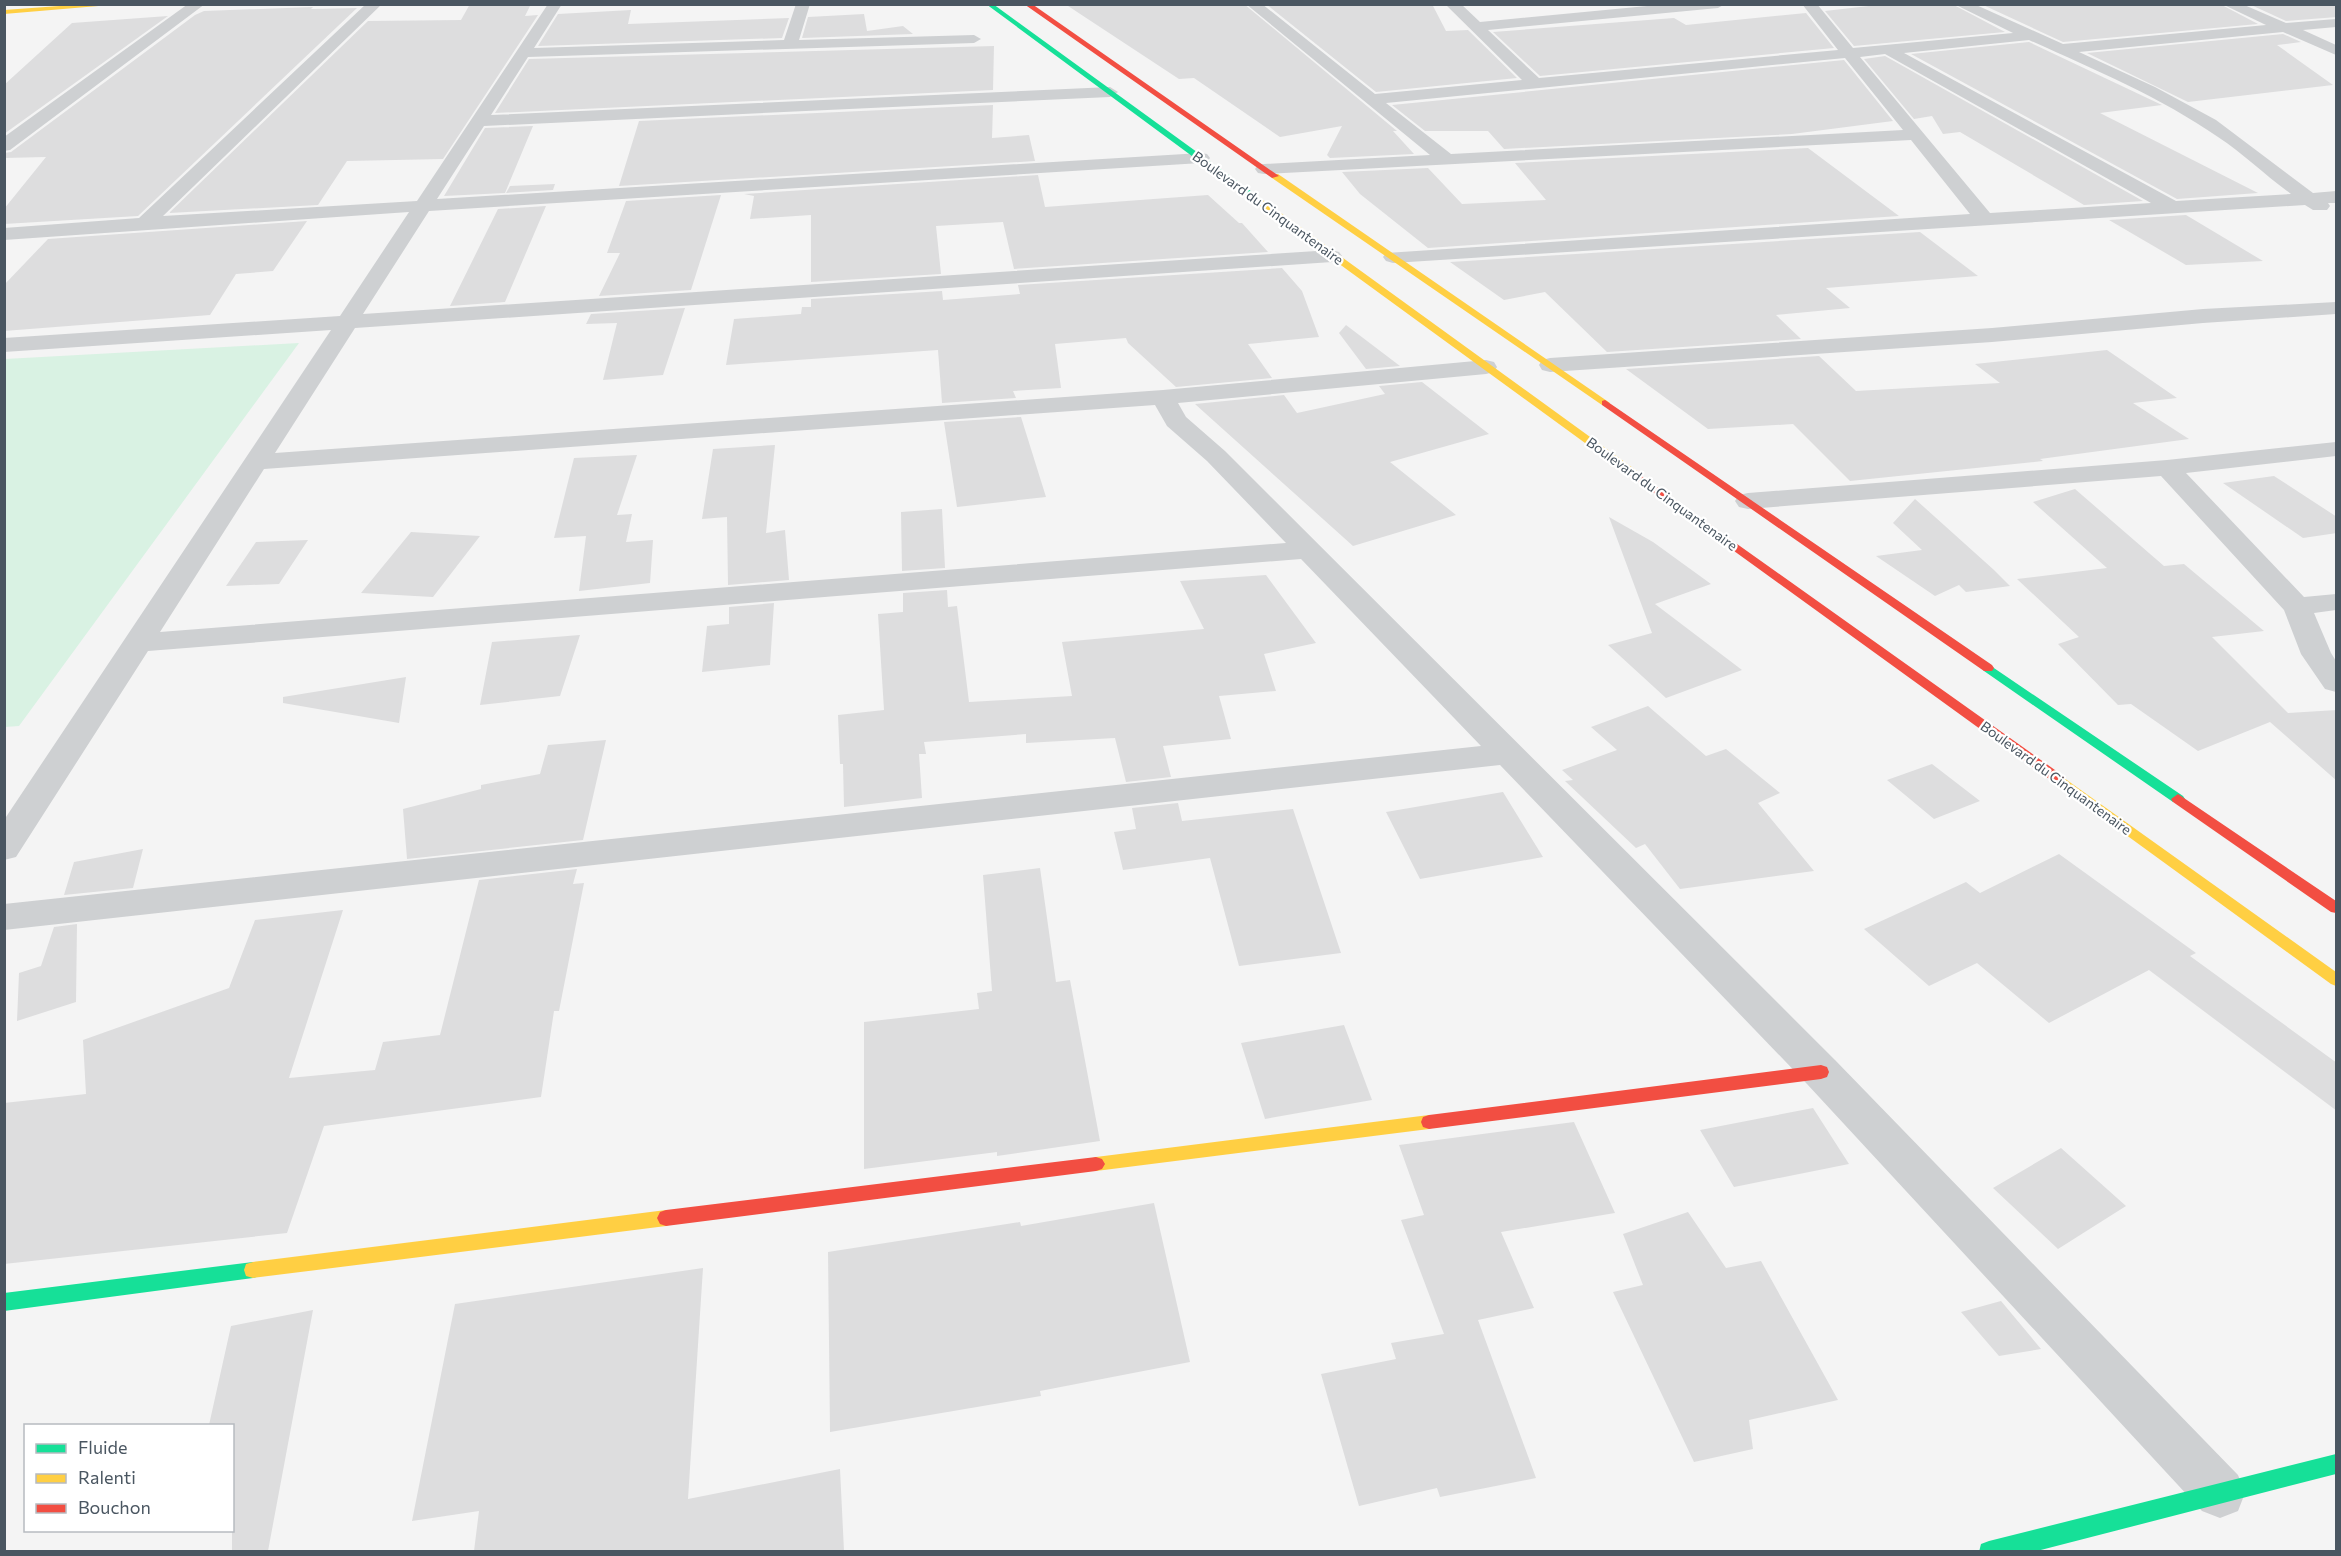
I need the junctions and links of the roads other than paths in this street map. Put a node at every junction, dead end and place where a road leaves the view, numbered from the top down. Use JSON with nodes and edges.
{"nodes":[{"id":1,"x":119,"y":4,"type":"edge"},
{"id":2,"x":198,"y":4,"type":"edge"},
{"id":3,"x":375,"y":4,"type":"edge"},
{"id":4,"x":555,"y":4,"type":"edge"},
{"id":5,"x":803,"y":4,"type":"edge"},
{"id":6,"x":989,"y":4,"type":"edge"},
{"id":7,"x":1028,"y":4,"type":"edge"},
{"id":8,"x":1253,"y":4,"type":"edge"},
{"id":9,"x":1452,"y":4,"type":"edge"},
{"id":10,"x":1718,"y":4,"type":"edge"},
{"id":11,"x":1809,"y":4,"type":"edge"},
{"id":12,"x":1961,"y":4,"type":"edge"},
{"id":13,"x":2229,"y":4,"type":"edge"},
{"id":14,"x":4,"y":12,"type":"edge"},
{"id":15,"x":2337,"y":23,"type":"edge"},
{"id":16,"x":1476,"y":27,"type":"junction"},
{"id":17,"x":2281,"y":28,"type":"junction"},
{"id":18,"x":2029,"y":36,"type":"junction"},
{"id":19,"x":974,"y":39,"type":"dead end"},
{"id":20,"x":790,"y":44,"type":"junction"},
{"id":21,"x":2060,"y":49,"type":"junction"},
{"id":22,"x":1888,"y":50,"type":"junction"},
{"id":23,"x":2337,"y":50,"type":"edge"},
{"id":24,"x":523,"y":53,"type":"junction"},
{"id":25,"x":1848,"y":54,"type":"junction"},
{"id":26,"x":1536,"y":84,"type":"junction"},
{"id":27,"x":1110,"y":92,"type":"junction"},
{"id":28,"x":1372,"y":99,"type":"junction"},
{"id":29,"x":479,"y":122,"type":"junction"},
{"id":30,"x":1916,"y":135,"type":"junction"},
{"id":31,"x":4,"y":146,"type":"edge"},
{"id":32,"x":1201,"y":158,"type":"junction"},
{"id":33,"x":1446,"y":159,"type":"junction"},
{"id":34,"x":1264,"y":169,"type":"junction"},
{"id":35,"x":2337,"y":197,"type":"edge"},
{"id":36,"x":2309,"y":200,"type":"junction"},
{"id":37,"x":423,"y":207,"type":"junction"},
{"id":38,"x":2174,"y":208,"type":"junction"},
{"id":39,"x":2337,"y":217,"type":"edge"},
{"id":40,"x":1985,"y":220,"type":"junction"},
{"id":41,"x":145,"y":223,"type":"junction"},
{"id":42,"x":4,"y":234,"type":"edge"},
{"id":43,"x":1332,"y":256,"type":"junction"},
{"id":44,"x":1393,"y":257,"type":"junction"},
{"id":45,"x":2337,"y":308,"type":"edge"},
{"id":46,"x":348,"y":322,"type":"junction"},
{"id":47,"x":4,"y":345,"type":"edge"},
{"id":48,"x":1550,"y":365,"type":"junction"},
{"id":49,"x":1486,"y":367,"type":"junction"},
{"id":50,"x":1163,"y":397,"type":"junction"},
{"id":51,"x":2337,"y":449,"type":"edge"},
{"id":52,"x":257,"y":462,"type":"junction"},
{"id":53,"x":2167,"y":468,"type":"junction"},
{"id":54,"x":1748,"y":501,"type":"junction"},
{"id":55,"x":1307,"y":550,"type":"junction"},
{"id":56,"x":2337,"y":602,"type":"edge"},
{"id":57,"x":2297,"y":607,"type":"junction"},
{"id":58,"x":138,"y":643,"type":"junction"},
{"id":59,"x":2337,"y":682,"type":"edge"},
{"id":60,"x":1506,"y":754,"type":"junction"},
{"id":61,"x":4,"y":848,"type":"edge"},
{"id":62,"x":2337,"y":908,"type":"edge"},
{"id":63,"x":4,"y":917,"type":"edge"},
{"id":64,"x":2337,"y":980,"type":"edge"},
{"id":65,"x":1821,"y":1072,"type":"junction"},
{"id":66,"x":4,"y":1302,"type":"edge"},
{"id":67,"x":2337,"y":1464,"type":"edge"},
{"id":68,"x":2220,"y":1493,"type":"junction"},
{"id":69,"x":1989,"y":1551,"type":"edge"}],
"edges":[{"from":1,"to":14,"type":"main road"},
{"from":2,"to":31,"type":"street"},
{"from":3,"to":41,"type":"street"},
{"from":4,"to":24,"type":"street"},
{"from":5,"to":20,"type":"street"},
{"from":6,"to":27,"type":"main road","name":"Boulevard du Cinquantenaire"},
{"from":7,"to":34,"type":"main road","name":"Boulevard du Cinquantenaire"},
{"from":8,"to":28,"type":"street"},
{"from":9,"to":16,"type":"street"},
{"from":10,"to":16,"type":"street"},
{"from":11,"to":25,"type":"street"},
{"from":12,"to":18,"type":"street"},
{"from":13,"to":17,"type":"street"},
{"from":15,"to":17,"type":"street"},
{"from":16,"to":26,"type":"street"},
{"from":17,"to":21,"type":"street"},
{"from":17,"to":23,"type":"street"},
{"from":18,"to":21,"type":"street"},
{"from":18,"to":22,"type":"street"},
{"from":19,"to":20,"type":"street"},
{"from":20,"to":24,"type":"street"},
{"from":21,"to":36,"type":"street"},
{"from":22,"to":25,"type":"street"},
{"from":22,"to":38,"type":"street"},
{"from":24,"to":29,"type":"street"},
{"from":25,"to":26,"type":"street"},
{"from":25,"to":30,"type":"street"},
{"from":26,"to":28,"type":"street"},
{"from":27,"to":29,"type":"street"},
{"from":27,"to":32,"type":"main road","name":"Boulevard du Cinquantenaire"},
{"from":28,"to":33,"type":"street"},
{"from":29,"to":37,"type":"street"},
{"from":30,"to":33,"type":"street"},
{"from":30,"to":40,"type":"street"},
{"from":32,"to":37,"type":"street"},
{"from":32,"to":43,"type":"main road","name":"Boulevard du Cinquantenaire"},
{"from":33,"to":34,"type":"street"},
{"from":34,"to":44,"type":"main road","name":"Boulevard du Cinquantenaire"},
{"from":35,"to":36,"type":"street"},
{"from":36,"to":38,"type":"street"},
{"from":36,"to":39,"type":"street"},
{"from":37,"to":41,"type":"street"},
{"from":37,"to":46,"type":"street"},
{"from":38,"to":40,"type":"street"},
{"from":40,"to":44,"type":"street"},
{"from":41,"to":42,"type":"street"},
{"from":43,"to":46,"type":"street"},
{"from":43,"to":49,"type":"main road","name":"Boulevard du Cinquantenaire"},
{"from":44,"to":48,"type":"main road","name":"Boulevard du Cinquantenaire"},
{"from":45,"to":48,"type":"street"},
{"from":46,"to":47,"type":"street"},
{"from":46,"to":52,"type":"street"},
{"from":48,"to":54,"type":"main road","name":"Boulevard du Cinquantenaire"},
{"from":49,"to":50,"type":"street"},
{"from":49,"to":64,"type":"main road","name":"Boulevard du Cinquantenaire"},
{"from":50,"to":52,"type":"street"},
{"from":50,"to":55,"type":"street"},
{"from":51,"to":53,"type":"street"},
{"from":52,"to":58,"type":"street"},
{"from":53,"to":54,"type":"street"},
{"from":53,"to":57,"type":"street"},
{"from":54,"to":62,"type":"main road","name":"Boulevard du Cinquantenaire"},
{"from":55,"to":58,"type":"street"},
{"from":55,"to":60,"type":"street"},
{"from":56,"to":57,"type":"street"},
{"from":57,"to":59,"type":"street"},
{"from":58,"to":61,"type":"street"},
{"from":60,"to":63,"type":"street"},
{"from":60,"to":65,"type":"street"},
{"from":65,"to":66,"type":"main road"},
{"from":65,"to":68,"type":"street"},
{"from":67,"to":68,"type":"main road"},
{"from":68,"to":69,"type":"main road"}]}
